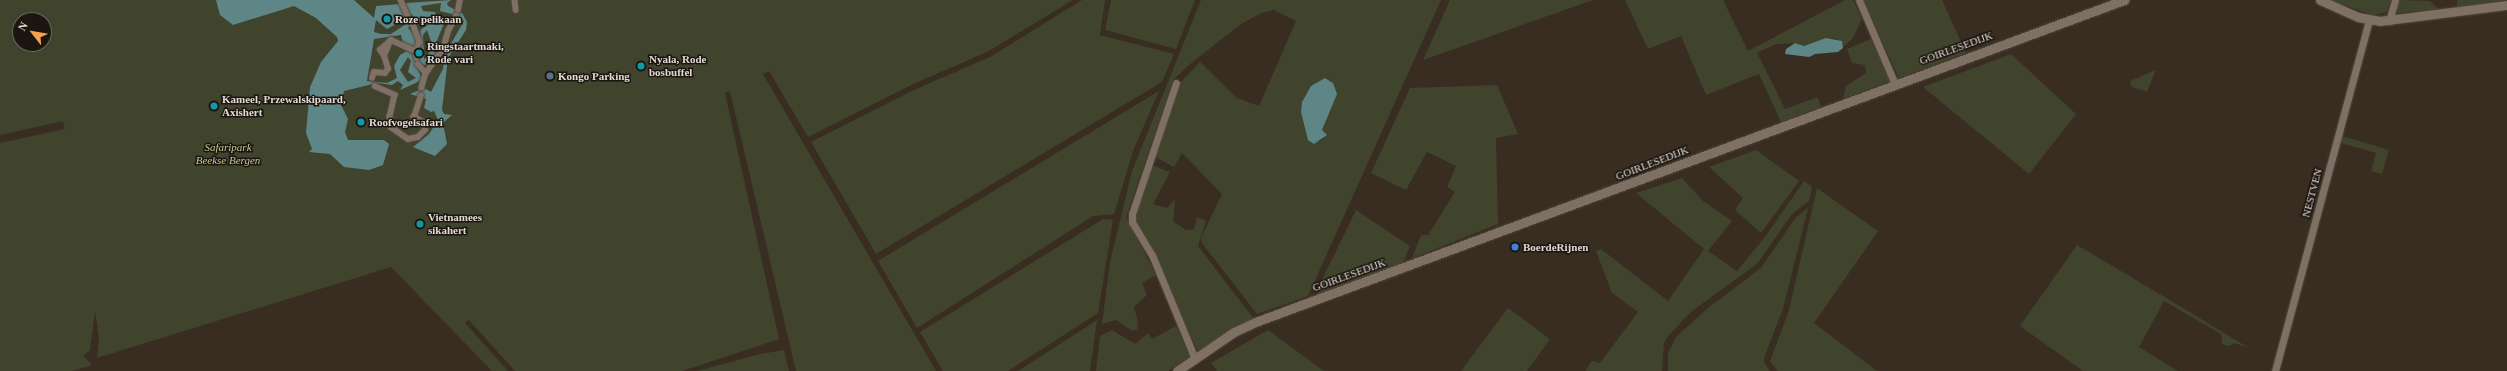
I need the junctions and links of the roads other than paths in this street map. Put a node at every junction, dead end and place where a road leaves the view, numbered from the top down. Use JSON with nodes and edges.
{"nodes":[{"id":1,"x":401,"y":0,"type":"edge"},
{"id":2,"x":460,"y":0,"type":"edge"},
{"id":3,"x":515,"y":0,"type":"edge"},
{"id":4,"x":1859,"y":0,"type":"edge"},
{"id":5,"x":2124,"y":0,"type":"edge"},
{"id":6,"x":2320,"y":0,"type":"edge"},
{"id":7,"x":2395,"y":0,"type":"edge"},
{"id":8,"x":2507,"y":5,"type":"edge"},
{"id":9,"x":458,"y":10,"type":"dead end"},
{"id":10,"x":516,"y":10,"type":"dead end"},
{"id":11,"x":456,"y":16,"type":"dead end"},
{"id":12,"x":2369,"y":20,"type":"junction"},
{"id":13,"x":2389,"y":21,"type":"junction"},
{"id":14,"x":416,"y":51,"type":"junction"},
{"id":15,"x":417,"y":58,"type":"dead end"},
{"id":16,"x":418,"y":64,"type":"dead end"},
{"id":17,"x":426,"y":73,"type":"junction"},
{"id":18,"x":372,"y":78,"type":"dead end"},
{"id":19,"x":1176,"y":83,"type":"dead end"},
{"id":20,"x":1895,"y":84,"type":"junction"},
{"id":21,"x":375,"y":86,"type":"dead end"},
{"id":22,"x":422,"y":87,"type":"dead end"},
{"id":23,"x":421,"y":96,"type":"dead end"},
{"id":24,"x":1194,"y":359,"type":"junction"},
{"id":25,"x":1177,"y":371,"type":"edge"},
{"id":26,"x":2275,"y":371,"type":"edge"}],
"edges":[{"from":1,"to":14,"type":"street"},
{"from":2,"to":9,"type":"street"},
{"from":3,"to":10,"type":"street"},
{"from":4,"to":20,"type":"street"},
{"from":5,"to":20,"type":"street","name":"GOIRLESEDIJK"},
{"from":6,"to":12,"type":"street"},
{"from":7,"to":13,"type":"street"},
{"from":8,"to":13,"type":"street"},
{"from":11,"to":17,"type":"street"},
{"from":12,"to":13,"type":"street"},
{"from":12,"to":26,"type":"street","name":"NESTVEN"},
{"from":14,"to":15,"type":"street"},
{"from":14,"to":18,"type":"street"},
{"from":16,"to":17,"type":"street"},
{"from":17,"to":22,"type":"street"},
{"from":19,"to":24,"type":"street"},
{"from":20,"to":24,"type":"street","name":"GOIRLESEDIJK"},
{"from":21,"to":23,"type":"street"},
{"from":24,"to":25,"type":"street","name":"GOIRLESEDIJK"}]}
